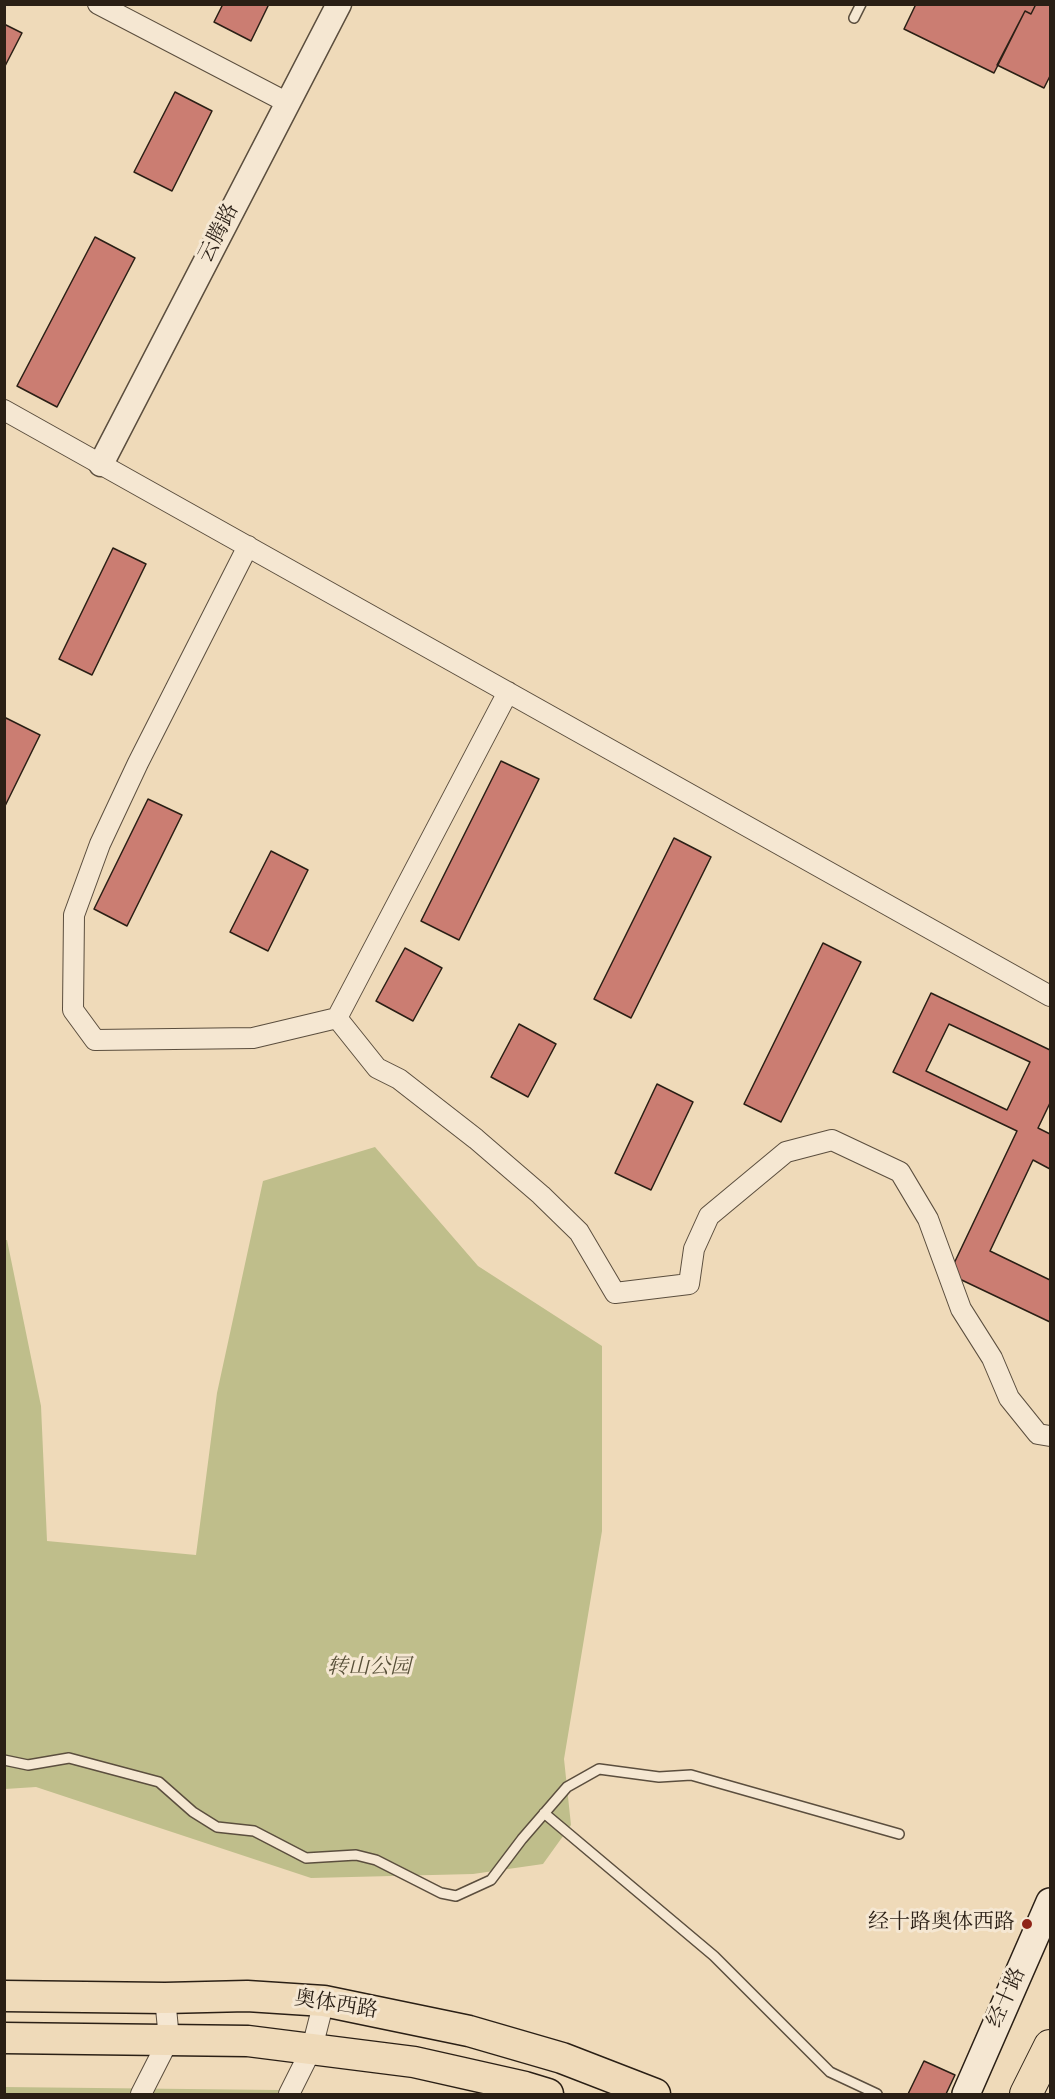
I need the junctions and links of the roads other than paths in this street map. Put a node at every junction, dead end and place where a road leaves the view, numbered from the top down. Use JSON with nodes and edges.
{"nodes":[{"id":1,"x":98,"y":4,"type":"edge"},
{"id":2,"x":339,"y":4,"type":"edge"},
{"id":3,"x":861,"y":4,"type":"edge"},
{"id":4,"x":854,"y":18,"type":"dead end"},
{"id":5,"x":288,"y":103,"type":"junction"},
{"id":6,"x":4,"y":410,"type":"edge"},
{"id":7,"x":101,"y":464,"type":"junction"},
{"id":8,"x":248,"y":546,"type":"junction"},
{"id":9,"x":508,"y":692,"type":"junction"},
{"id":10,"x":1050,"y":996,"type":"edge"},
{"id":11,"x":336,"y":1018,"type":"junction"},
{"id":12,"x":1050,"y":1436,"type":"edge"},
{"id":13,"x":4,"y":1760,"type":"edge"},
{"id":14,"x":544,"y":1813,"type":"junction"},
{"id":15,"x":899,"y":1834,"type":"dead end"},
{"id":16,"x":1050,"y":1902,"type":"edge"},
{"id":17,"x":4,"y":1996,"type":"edge"},
{"id":18,"x":165,"y":1998,"type":"junction"},
{"id":19,"x":324,"y":2001,"type":"junction"},
{"id":20,"x":4,"y":2038,"type":"edge"},
{"id":21,"x":169,"y":2039,"type":"junction"},
{"id":22,"x":1050,"y":2046,"type":"edge"},
{"id":23,"x":312,"y":2048,"type":"junction"},
{"id":24,"x":141,"y":2094,"type":"edge"},
{"id":25,"x":289,"y":2094,"type":"edge"},
{"id":26,"x":548,"y":2094,"type":"edge"},
{"id":27,"x":656,"y":2094,"type":"edge"},
{"id":28,"x":877,"y":2094,"type":"edge"},
{"id":29,"x":966,"y":2094,"type":"edge"},
{"id":30,"x":1026,"y":2094,"type":"edge"}],
"edges":[{"from":1,"to":5,"type":"street"},
{"from":2,"to":5,"type":"street","name":"云腾路"},
{"from":3,"to":4,"type":"lane"},
{"from":5,"to":7,"type":"street","name":"云腾路"},
{"from":6,"to":7,"type":"street"},
{"from":7,"to":8,"type":"street"},
{"from":8,"to":9,"type":"street"},
{"from":8,"to":11,"type":"street"},
{"from":9,"to":10,"type":"street"},
{"from":9,"to":11,"type":"street"},
{"from":11,"to":12,"type":"street"},
{"from":13,"to":14,"type":"lane"},
{"from":14,"to":15,"type":"lane"},
{"from":14,"to":28,"type":"lane"},
{"from":16,"to":29,"type":"main road","name":"经十路"},
{"from":17,"to":18,"type":"main road","name":"奥体西路"},
{"from":18,"to":19,"type":"main road","name":"奥体西路"},
{"from":18,"to":21,"type":"street"},
{"from":19,"to":23,"type":"street"},
{"from":19,"to":27,"type":"main road","name":"奥体西路"},
{"from":20,"to":21,"type":"main road","name":"奥体西路"},
{"from":21,"to":23,"type":"main road","name":"奥体西路"},
{"from":21,"to":24,"type":"street"},
{"from":22,"to":30,"type":"highway"},
{"from":23,"to":25,"type":"street"},
{"from":23,"to":26,"type":"main road","name":"奥体西路"}]}
